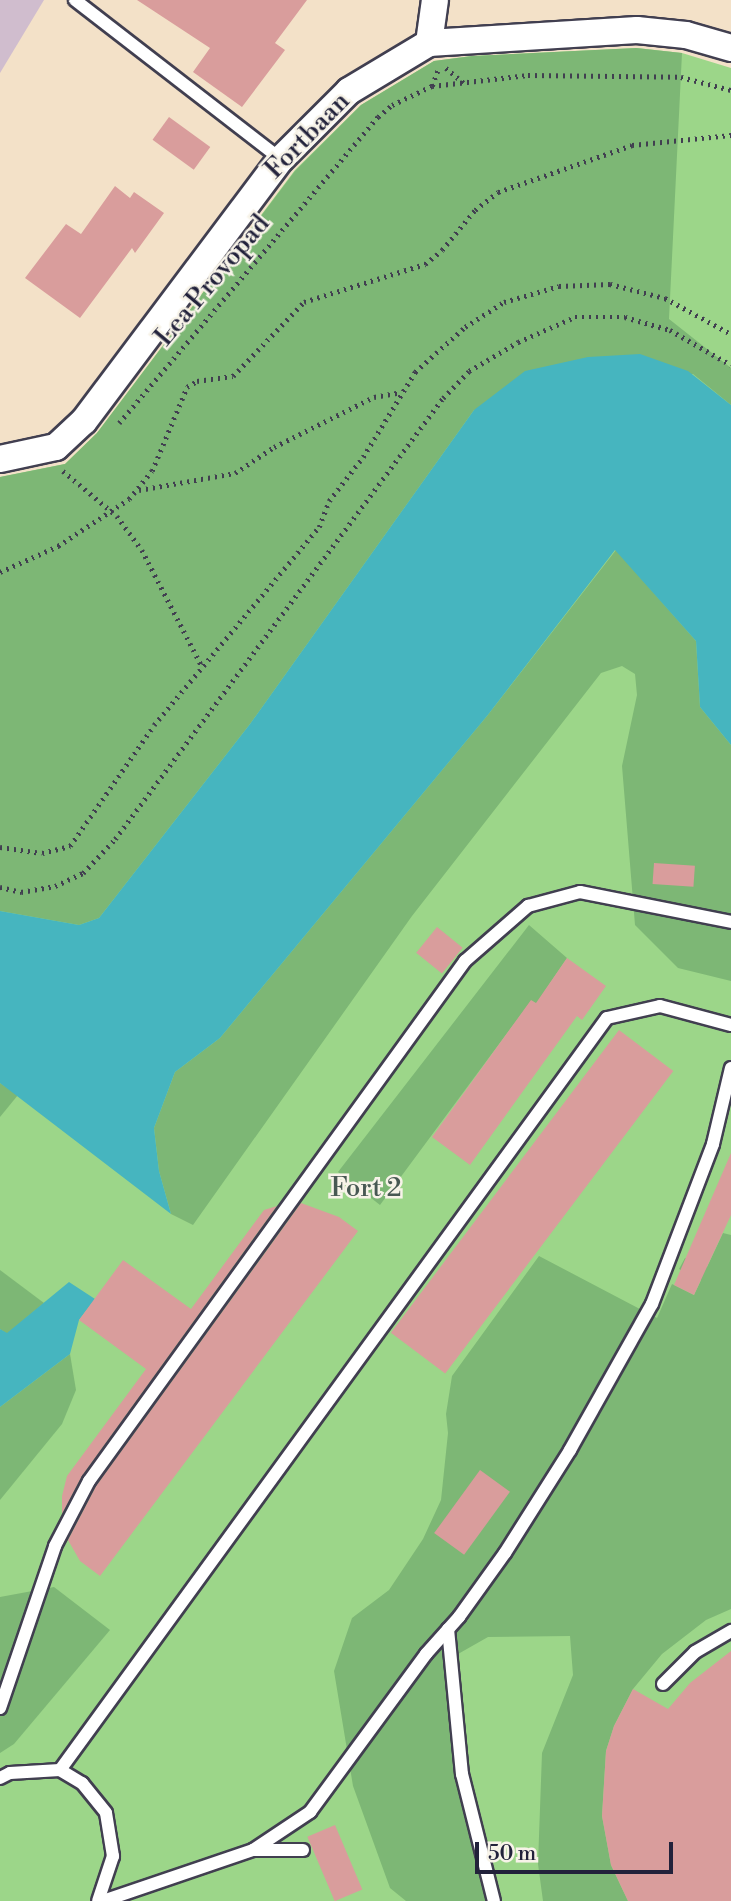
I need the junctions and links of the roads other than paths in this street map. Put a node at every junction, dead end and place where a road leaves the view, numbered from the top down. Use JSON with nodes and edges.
{"nodes":[{"id":1,"x":75,"y":0,"type":"edge"},
{"id":2,"x":435,"y":0,"type":"edge"},
{"id":3,"x":731,"y":48,"type":"edge"},
{"id":4,"x":435,"y":53,"type":"junction"},
{"id":5,"x":281,"y":159,"type":"junction"},
{"id":6,"x":0,"y":437,"type":"edge"},
{"id":7,"x":12,"y":458,"type":"edge"},
{"id":8,"x":731,"y":922,"type":"edge"},
{"id":9,"x":731,"y":1025,"type":"edge"},
{"id":10,"x":731,"y":1068,"type":"edge"},
{"id":11,"x":448,"y":1629,"type":"junction"},
{"id":12,"x":731,"y":1631,"type":"edge"},
{"id":13,"x":663,"y":1684,"type":"dead end"},
{"id":14,"x":0,"y":1708,"type":"edge"},
{"id":15,"x":60,"y":1770,"type":"junction"},
{"id":16,"x":0,"y":1778,"type":"edge"},
{"id":17,"x":253,"y":1850,"type":"junction"},
{"id":18,"x":303,"y":1850,"type":"dead end"},
{"id":19,"x":97,"y":1901,"type":"edge"},
{"id":20,"x":103,"y":1901,"type":"edge"},
{"id":21,"x":494,"y":1901,"type":"edge"}],
"edges":[{"from":1,"to":5,"type":"lane"},
{"from":2,"to":4,"type":"street"},
{"from":3,"to":4,"type":"street","name":"Fortbaan"},
{"from":4,"to":5,"type":"street","name":"Fortbaan"},
{"from":5,"to":7,"type":"street","name":"Fortbaan"},
{"from":6,"to":7,"type":"street"},
{"from":8,"to":14,"type":"lane"},
{"from":9,"to":15,"type":"lane"},
{"from":10,"to":11,"type":"lane"},
{"from":11,"to":17,"type":"lane"},
{"from":11,"to":21,"type":"lane"},
{"from":12,"to":13,"type":"lane"},
{"from":15,"to":16,"type":"lane"},
{"from":15,"to":19,"type":"lane"},
{"from":17,"to":18,"type":"lane"},
{"from":17,"to":20,"type":"lane"}]}
